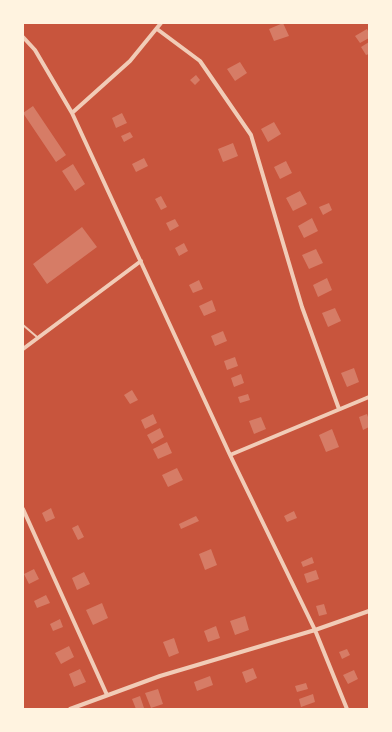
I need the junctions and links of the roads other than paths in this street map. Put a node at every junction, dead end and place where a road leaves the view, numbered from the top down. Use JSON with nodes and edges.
{"nodes":[{"id":1,"x":161,"y":23,"type":"edge"},
{"id":2,"x":157,"y":29,"type":"junction"},
{"id":3,"x":23,"y":37,"type":"edge"},
{"id":4,"x":72,"y":113,"type":"junction"},
{"id":5,"x":141,"y":261,"type":"junction"},
{"id":6,"x":23,"y":325,"type":"edge"},
{"id":7,"x":38,"y":338,"type":"junction"},
{"id":8,"x":23,"y":350,"type":"edge"},
{"id":9,"x":369,"y":397,"type":"edge"},
{"id":10,"x":339,"y":409,"type":"junction"},
{"id":11,"x":230,"y":455,"type":"junction"},
{"id":12,"x":23,"y":509,"type":"edge"},
{"id":13,"x":369,"y":611,"type":"edge"},
{"id":14,"x":316,"y":630,"type":"junction"},
{"id":15,"x":107,"y":695,"type":"junction"},
{"id":16,"x":70,"y":709,"type":"edge"},
{"id":17,"x":347,"y":709,"type":"edge"}],
"edges":[{"from":1,"to":2,"type":"street"},
{"from":2,"to":4,"type":"street"},
{"from":2,"to":10,"type":"street"},
{"from":3,"to":4,"type":"street"},
{"from":4,"to":5,"type":"street"},
{"from":5,"to":7,"type":"street"},
{"from":5,"to":11,"type":"street"},
{"from":6,"to":7,"type":"lane"},
{"from":7,"to":8,"type":"street"},
{"from":9,"to":10,"type":"street"},
{"from":10,"to":11,"type":"street"},
{"from":11,"to":14,"type":"street"},
{"from":12,"to":15,"type":"street"},
{"from":13,"to":14,"type":"street"},
{"from":14,"to":15,"type":"street"},
{"from":14,"to":17,"type":"street"},
{"from":15,"to":16,"type":"street"}]}
